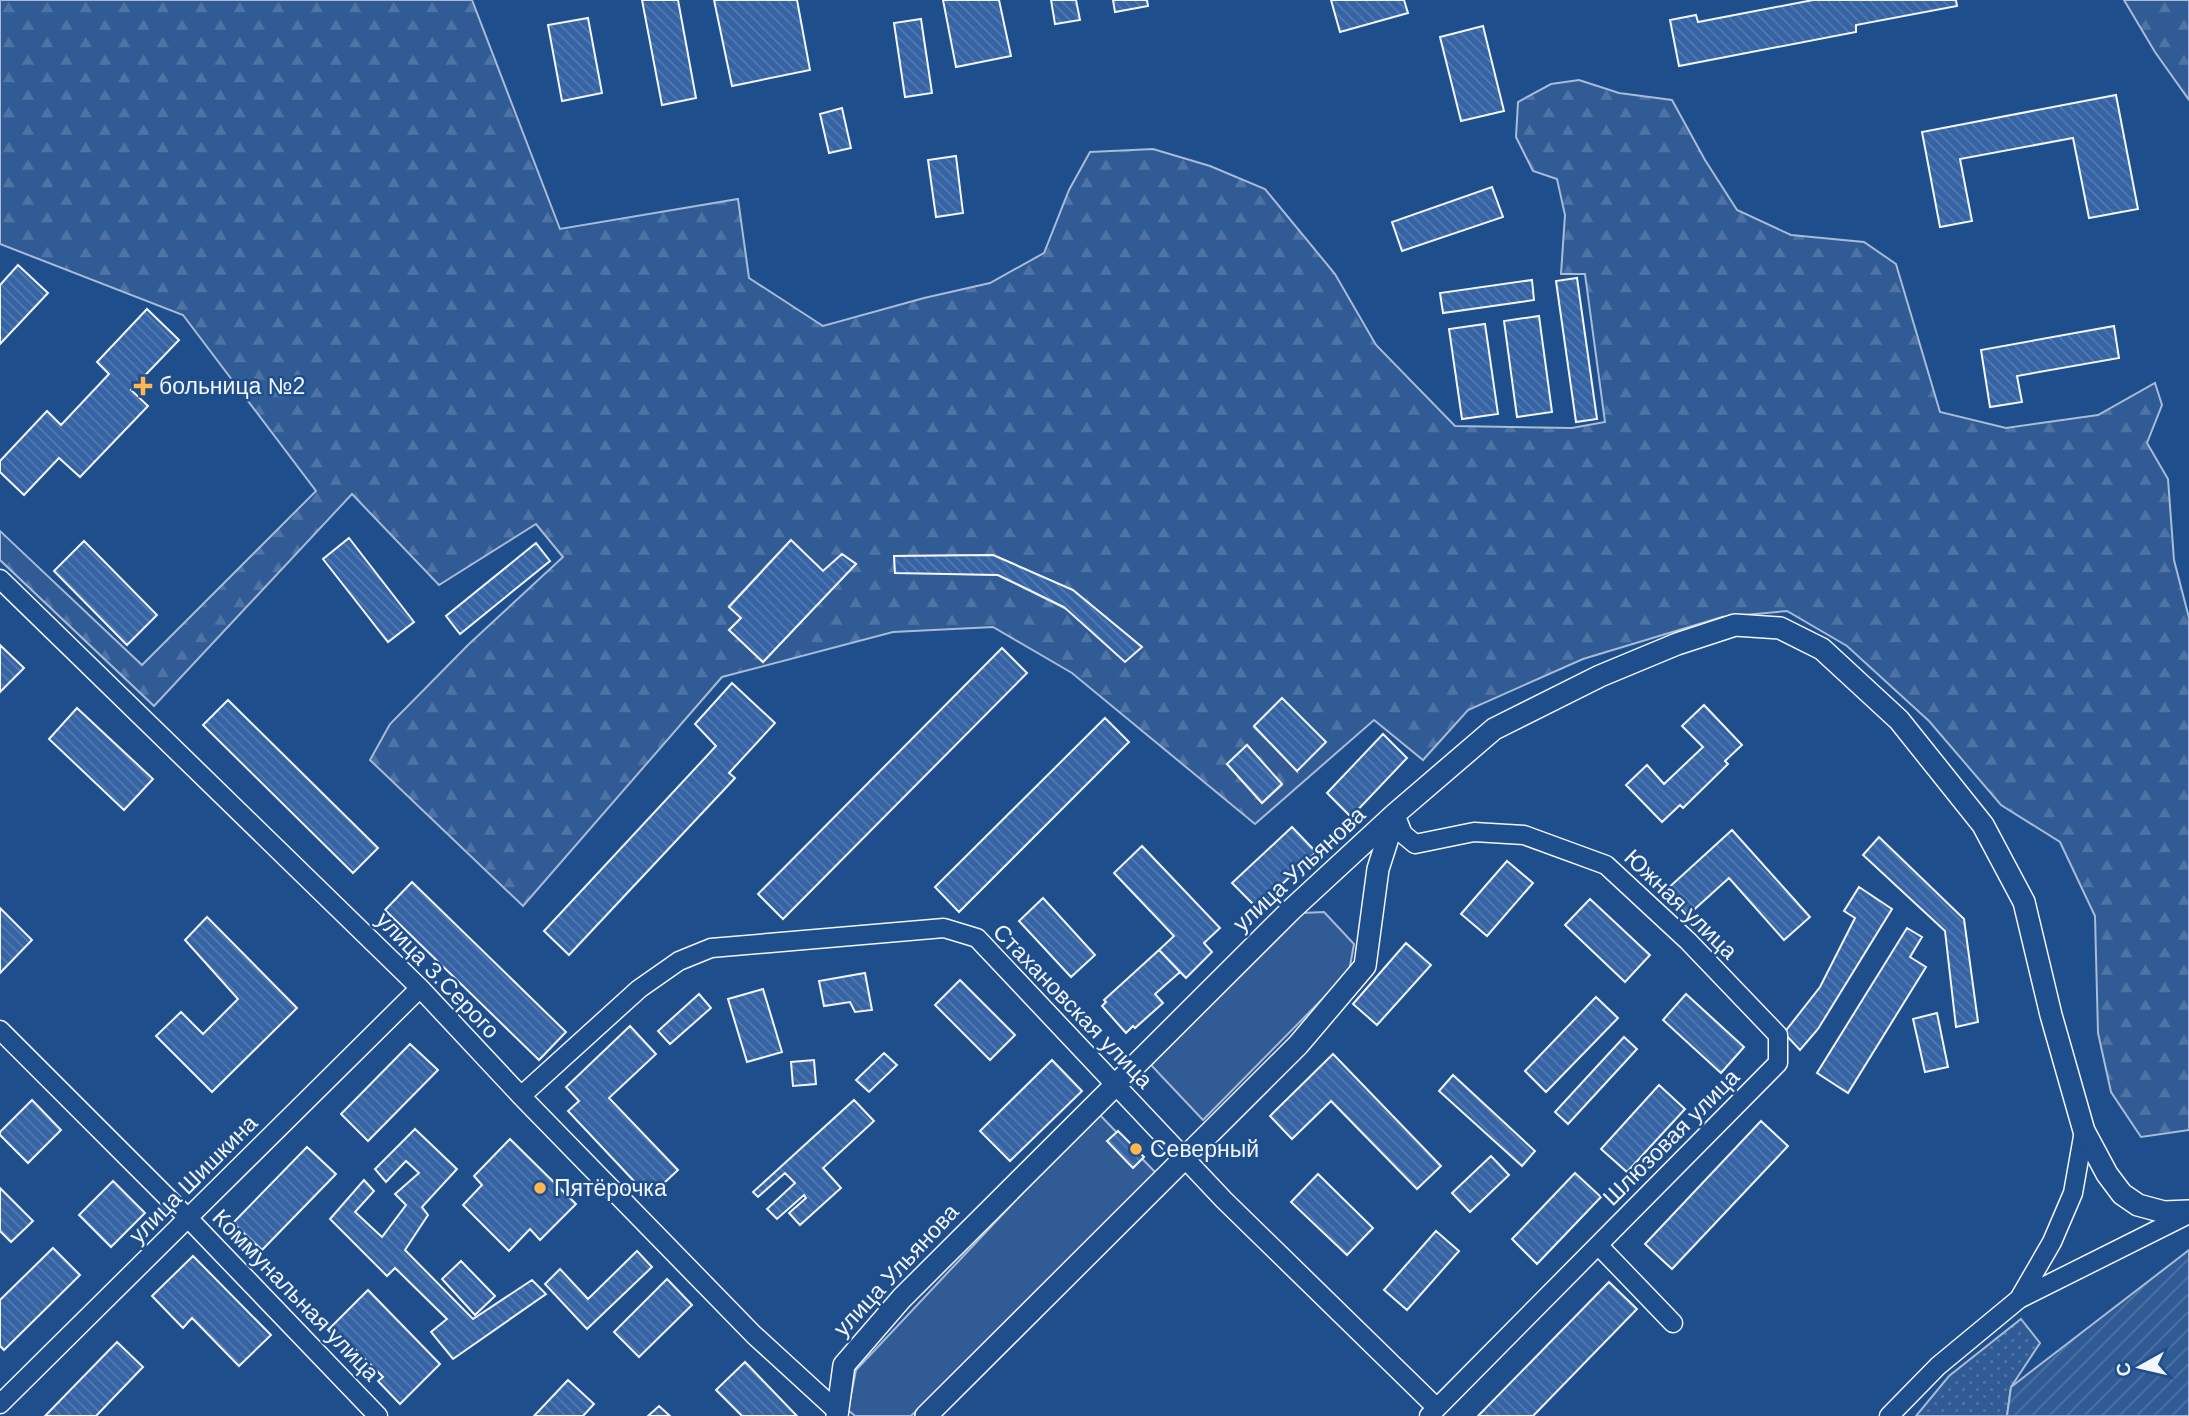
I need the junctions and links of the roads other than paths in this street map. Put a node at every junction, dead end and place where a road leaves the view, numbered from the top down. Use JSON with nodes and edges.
{"nodes":[{"id":1,"x":0,"y":579,"type":"edge"},
{"id":2,"x":1395,"y":814,"type":"junction"},
{"id":3,"x":420,"y":988,"type":"junction"},
{"id":4,"x":0,"y":1030,"type":"edge"},
{"id":5,"x":1778,"y":1063,"type":"joint"},
{"id":6,"x":1115,"y":1084,"type":"junction"},
{"id":7,"x":521,"y":1096,"type":"junction"},
{"id":8,"x":2084,"y":1131,"type":"junction"},
{"id":9,"x":1185,"y":1157,"type":"junction"},
{"id":10,"x":2189,"y":1212,"type":"edge"},
{"id":11,"x":188,"y":1218,"type":"junction"},
{"id":12,"x":1598,"y":1245,"type":"junction"},
{"id":13,"x":2019,"y":1298,"type":"junction"},
{"id":14,"x":1673,"y":1323,"type":"dead end"},
{"id":15,"x":0,"y":1404,"type":"edge"},
{"id":16,"x":1433,"y":1412,"type":"edge"},
{"id":17,"x":837,"y":1413,"type":"edge"},
{"id":18,"x":1893,"y":1414,"type":"edge"},
{"id":19,"x":378,"y":1416,"type":"edge"},
{"id":20,"x":926,"y":1416,"type":"edge"}],
"edges":[{"from":1,"to":3,"type":"street","name":"улица З.Серого"},
{"from":2,"to":5,"type":"street","name":"Южная улица"},
{"from":2,"to":6,"type":"street","name":"улица Ульянова"},
{"from":2,"to":8,"type":"street"},
{"from":2,"to":9,"type":"street","name":"улица Ульянова"},
{"from":3,"to":7,"type":"street","name":"улица З.Серого"},
{"from":3,"to":11,"type":"street","name":"улица Шишкина"},
{"from":4,"to":11,"type":"street","name":"Коммунальная улица"},
{"from":5,"to":12,"type":"street","name":"Шлюзовая улица"},
{"from":6,"to":7,"type":"street","name":"Стахановская улица"},
{"from":6,"to":9,"type":"street","name":"Стахановская улица"},
{"from":6,"to":17,"type":"street","name":"улица Ульянова"},
{"from":7,"to":17,"type":"street","name":"улица З.Серого"},
{"from":8,"to":10,"type":"street"},
{"from":8,"to":13,"type":"street"},
{"from":9,"to":16,"type":"street","name":"Стахановская улица"},
{"from":9,"to":20,"type":"street","name":"улица Ульянова"},
{"from":10,"to":13,"type":"street"},
{"from":11,"to":15,"type":"street","name":"улица Шишкина"},
{"from":11,"to":19,"type":"street","name":"Коммунальная улица"},
{"from":12,"to":14,"type":"street"},
{"from":12,"to":16,"type":"street","name":"Шлюзовая улица"},
{"from":13,"to":18,"type":"street"}]}
